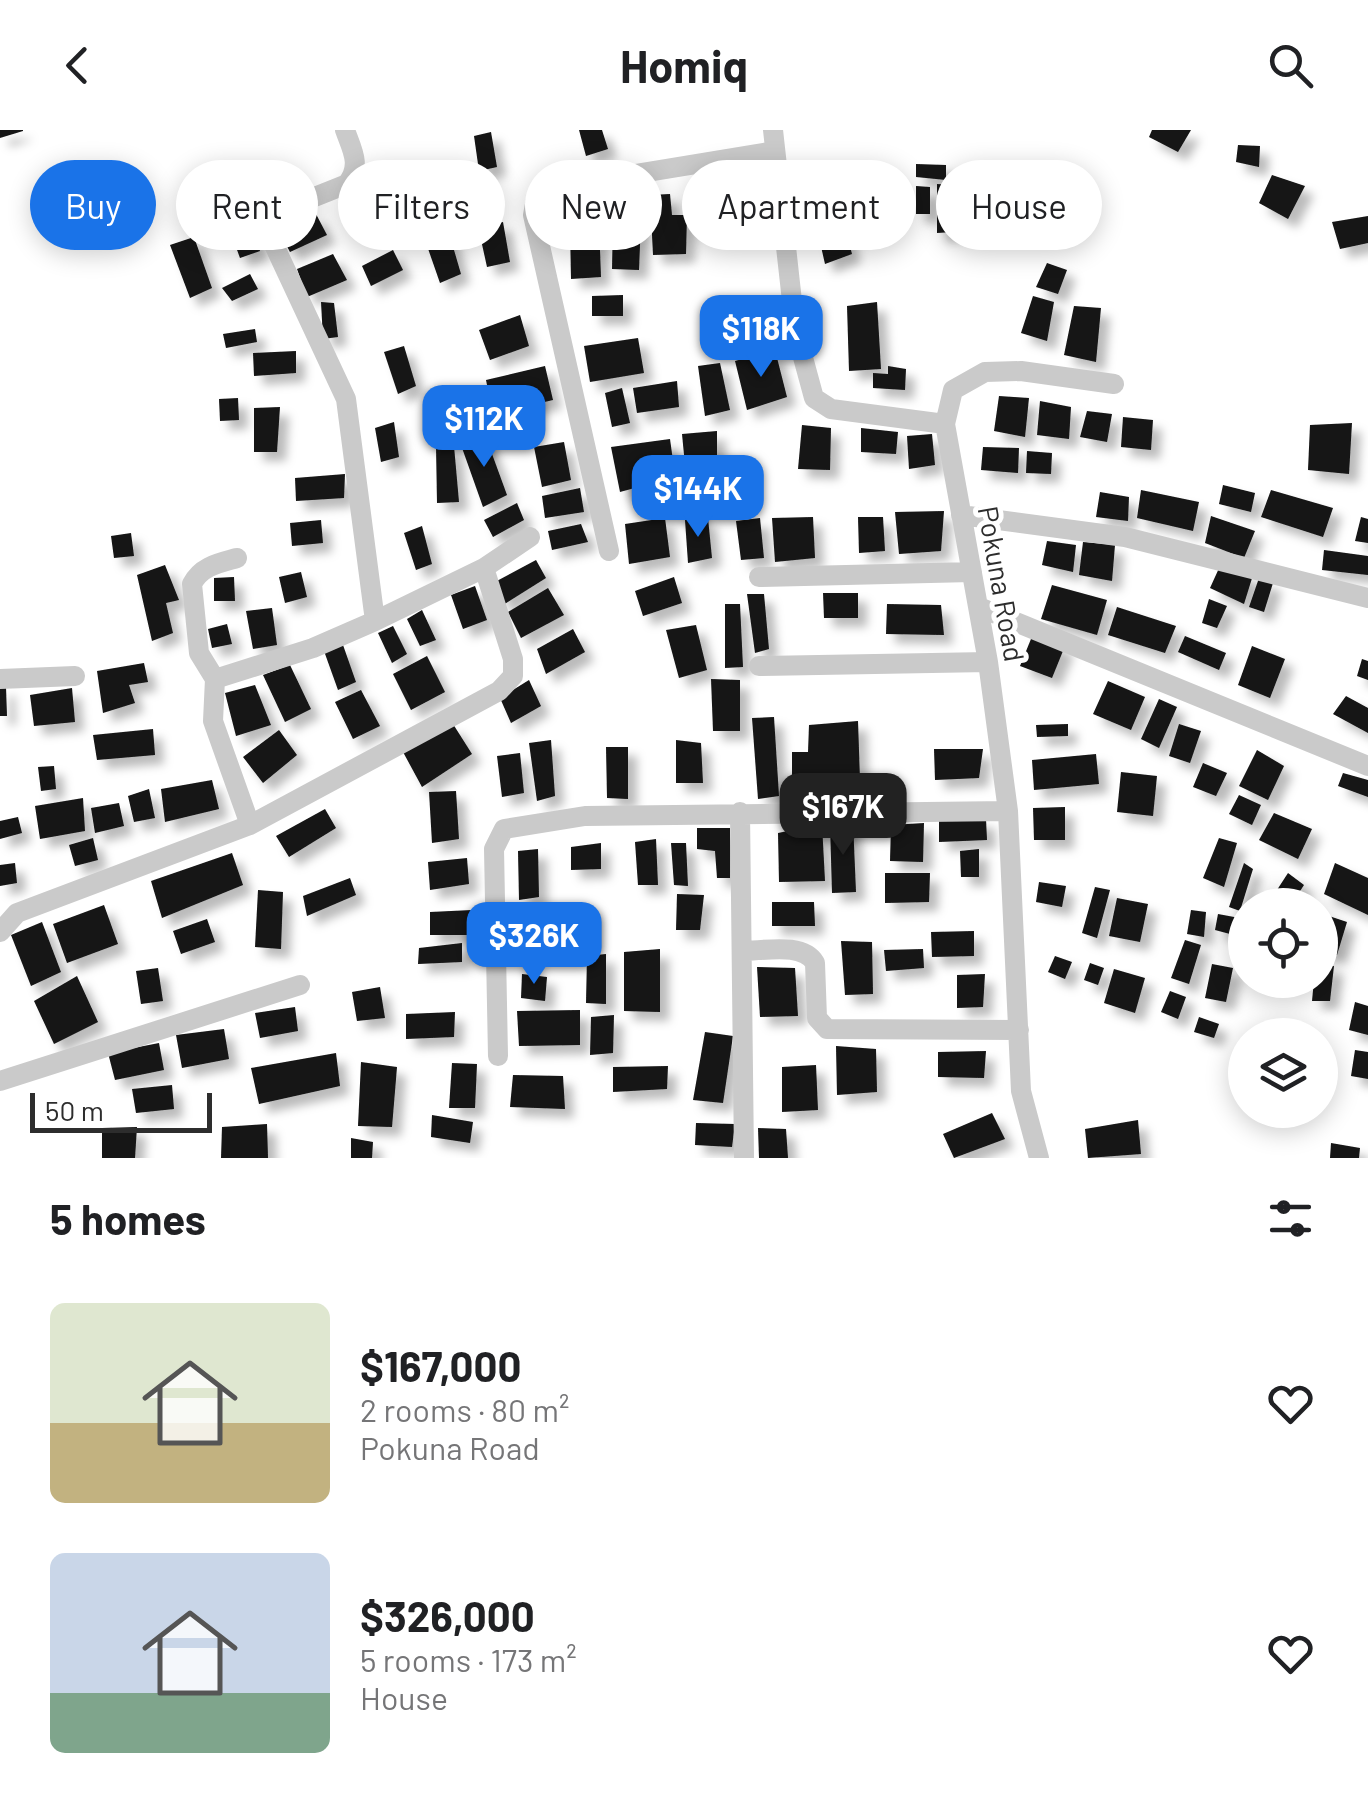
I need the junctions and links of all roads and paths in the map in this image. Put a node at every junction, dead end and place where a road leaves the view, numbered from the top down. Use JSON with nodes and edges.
{"nodes":[{"id":1,"x":344,"y":130,"type":"edge"},
{"id":2,"x":774,"y":141,"type":"edge"},
{"id":3,"x":1114,"y":384,"type":"dead end"},
{"id":4,"x":945,"y":424,"type":"junction"},
{"id":5,"x":961,"y":515,"type":"junction"},
{"id":6,"x":530,"y":537,"type":"dead end"},
{"id":7,"x":609,"y":551,"type":"dead end"},
{"id":8,"x":237,"y":558,"type":"dead end"},
{"id":9,"x":484,"y":568,"type":"junction"},
{"id":10,"x":972,"y":572,"type":"junction"},
{"id":11,"x":759,"y":578,"type":"dead end"},
{"id":12,"x":1368,"y":598,"type":"edge"},
{"id":13,"x":979,"y":607,"type":"junction"},
{"id":14,"x":375,"y":620,"type":"junction"},
{"id":15,"x":988,"y":662,"type":"junction"},
{"id":16,"x":759,"y":666,"type":"dead end"},
{"id":17,"x":74,"y":676,"type":"dead end"},
{"id":18,"x":0,"y":679,"type":"edge"},
{"id":19,"x":215,"y":679,"type":"junction"},
{"id":20,"x":1368,"y":766,"type":"edge"},
{"id":21,"x":1008,"y":811,"type":"junction"},
{"id":22,"x":740,"y":812,"type":"junction"},
{"id":23,"x":250,"y":824,"type":"junction"},
{"id":24,"x":0,"y":932,"type":"edge"},
{"id":25,"x":742,"y":952,"type":"junction"},
{"id":26,"x":300,"y":985,"type":"dead end"},
{"id":27,"x":1019,"y":1030,"type":"junction"},
{"id":28,"x":498,"y":1056,"type":"dead end"},
{"id":29,"x":0,"y":1081,"type":"edge"},
{"id":30,"x":744,"y":1158,"type":"edge"},
{"id":31,"x":1038,"y":1158,"type":"edge"}],
"edges":[{"from":1,"to":14,"type":"street"},
{"from":2,"to":4,"type":"street"},
{"from":2,"to":7,"type":"street"},
{"from":3,"to":4,"type":"street"},
{"from":4,"to":5,"type":"street","name":"Pokuna Road"},
{"from":5,"to":10,"type":"street","name":"Pokuna Road"},
{"from":5,"to":12,"type":"street"},
{"from":6,"to":9,"type":"street"},
{"from":8,"to":19,"type":"street"},
{"from":9,"to":14,"type":"street"},
{"from":9,"to":23,"type":"street"},
{"from":10,"to":11,"type":"street"},
{"from":10,"to":13,"type":"street","name":"Pokuna Road"},
{"from":13,"to":15,"type":"street","name":"Pokuna Road"},
{"from":13,"to":20,"type":"street"},
{"from":14,"to":19,"type":"street"},
{"from":15,"to":16,"type":"street"},
{"from":15,"to":21,"type":"street","name":"Pokuna Road"},
{"from":17,"to":18,"type":"street"},
{"from":19,"to":23,"type":"street"},
{"from":21,"to":22,"type":"street"},
{"from":21,"to":27,"type":"street","name":"Pokuna Road"},
{"from":22,"to":25,"type":"street"},
{"from":22,"to":28,"type":"street"},
{"from":23,"to":24,"type":"street"},
{"from":25,"to":27,"type":"street"},
{"from":25,"to":30,"type":"street"},
{"from":26,"to":29,"type":"street"},
{"from":27,"to":31,"type":"street","name":"Pokuna Road"}]}
